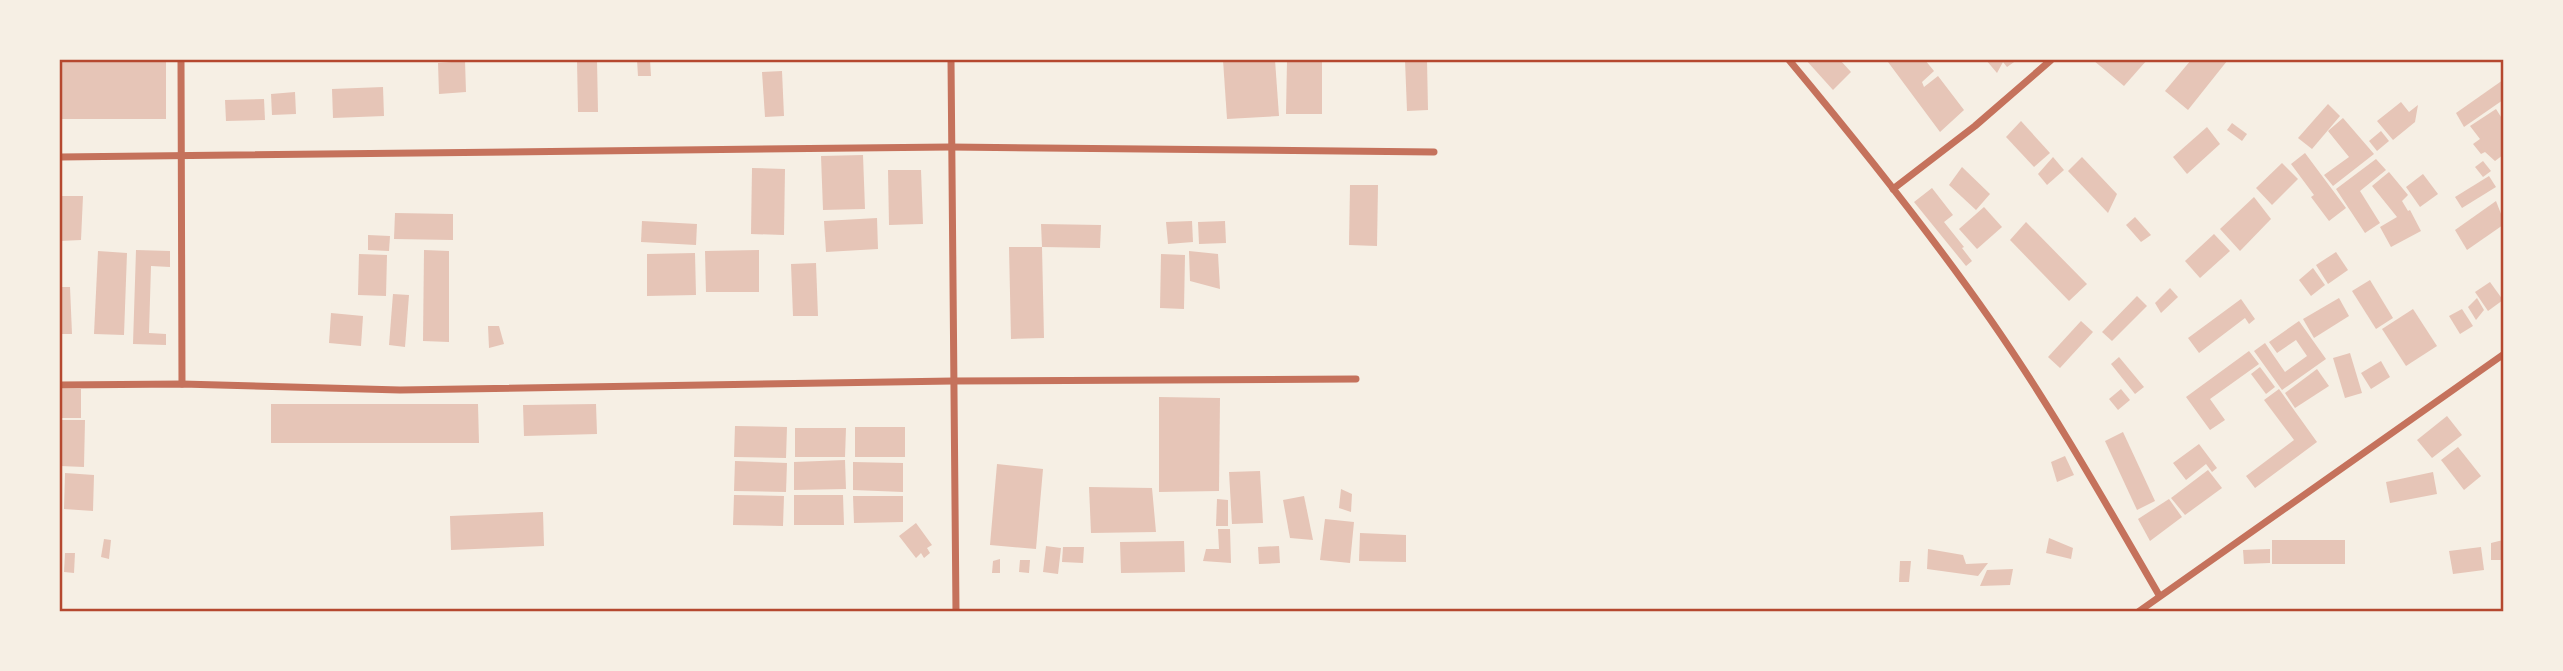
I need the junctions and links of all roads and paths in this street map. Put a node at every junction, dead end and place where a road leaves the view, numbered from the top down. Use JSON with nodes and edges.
{"nodes":[{"id":1,"x":181,"y":60,"type":"edge"},
{"id":2,"x":951,"y":60,"type":"edge"},
{"id":3,"x":1789,"y":60,"type":"edge"},
{"id":4,"x":2051,"y":60,"type":"edge"},
{"id":5,"x":950,"y":147,"type":"junction"},
{"id":6,"x":1434,"y":152,"type":"dead end"},
{"id":7,"x":180,"y":156,"type":"junction"},
{"id":8,"x":60,"y":157,"type":"edge"},
{"id":9,"x":1893,"y":189,"type":"junction"},
{"id":10,"x":2504,"y":354,"type":"edge"},
{"id":11,"x":1356,"y":379,"type":"dead end"},
{"id":12,"x":953,"y":381,"type":"junction"},
{"id":13,"x":182,"y":384,"type":"junction"},
{"id":14,"x":60,"y":385,"type":"edge"},
{"id":15,"x":2159,"y":595,"type":"junction"},
{"id":16,"x":956,"y":611,"type":"edge"},
{"id":17,"x":2138,"y":611,"type":"edge"}],
"edges":[{"from":1,"to":7,"type":"street"},
{"from":2,"to":5,"type":"street"},
{"from":3,"to":9,"type":"street"},
{"from":4,"to":9,"type":"street"},
{"from":5,"to":6,"type":"street"},
{"from":5,"to":7,"type":"street"},
{"from":5,"to":12,"type":"street"},
{"from":7,"to":8,"type":"street"},
{"from":7,"to":13,"type":"street"},
{"from":9,"to":15,"type":"street"},
{"from":10,"to":15,"type":"street"},
{"from":11,"to":12,"type":"street"},
{"from":12,"to":13,"type":"street"},
{"from":12,"to":16,"type":"street"},
{"from":13,"to":14,"type":"street"},
{"from":15,"to":17,"type":"street"}]}
